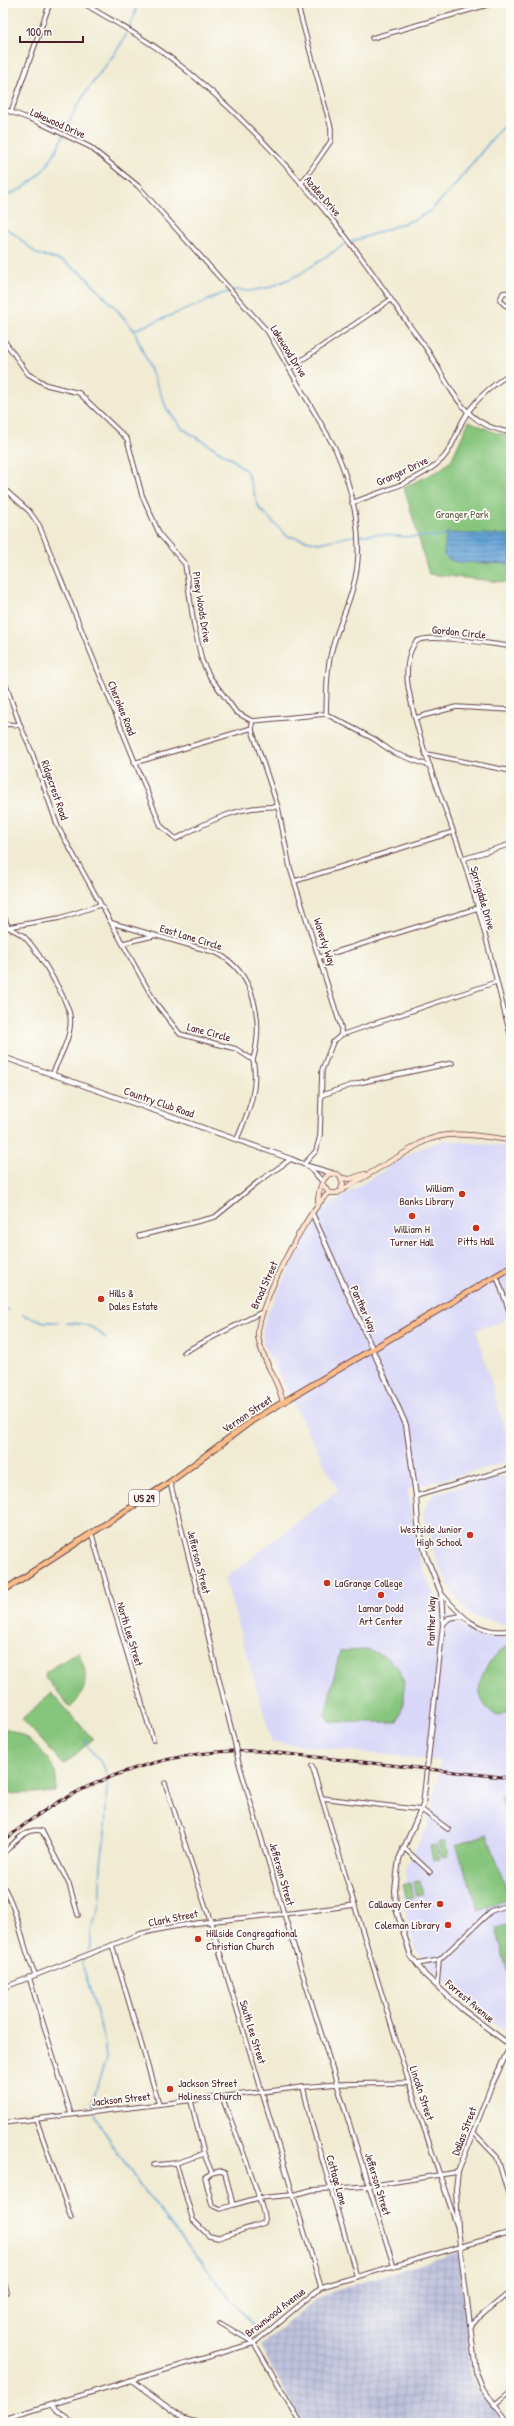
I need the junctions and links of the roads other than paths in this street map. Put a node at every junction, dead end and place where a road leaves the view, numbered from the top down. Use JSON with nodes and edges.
{"nodes":[{"id":1,"x":50,"y":3,"type":"edge"},
{"id":2,"x":83,"y":3,"type":"edge"},
{"id":3,"x":297,"y":3,"type":"edge"},
{"id":4,"x":494,"y":3,"type":"edge"},
{"id":5,"x":372,"y":38,"type":"dead end"},
{"id":6,"x":3,"y":109,"type":"edge"},
{"id":7,"x":11,"y":112,"type":"junction"},
{"id":8,"x":301,"y":184,"type":"junction"},
{"id":9,"x":511,"y":292,"type":"edge"},
{"id":10,"x":390,"y":300,"type":"junction"},
{"id":11,"x":511,"y":308,"type":"edge"},
{"id":12,"x":3,"y":339,"type":"edge"},
{"id":13,"x":290,"y":368,"type":"junction"},
{"id":14,"x":511,"y":373,"type":"edge"},
{"id":15,"x":468,"y":414,"type":"junction"},
{"id":16,"x":511,"y":432,"type":"edge"},
{"id":17,"x":3,"y":488,"type":"edge"},
{"id":18,"x":352,"y":503,"type":"junction"},
{"id":19,"x":511,"y":646,"type":"edge"},
{"id":20,"x":3,"y":677,"type":"edge"},
{"id":21,"x":511,"y":710,"type":"edge"},
{"id":22,"x":326,"y":714,"type":"junction"},
{"id":23,"x":415,"y":718,"type":"junction"},
{"id":24,"x":252,"y":721,"type":"junction"},
{"id":25,"x":3,"y":724,"type":"edge"},
{"id":26,"x":20,"y":726,"type":"junction"},
{"id":27,"x":252,"y":728,"type":"junction"},
{"id":28,"x":427,"y":754,"type":"junction"},
{"id":29,"x":134,"y":763,"type":"junction"},
{"id":30,"x":430,"y":766,"type":"junction"},
{"id":31,"x":511,"y":771,"type":"edge"},
{"id":32,"x":278,"y":806,"type":"junction"},
{"id":33,"x":453,"y":832,"type":"junction"},
{"id":34,"x":511,"y":844,"type":"edge"},
{"id":35,"x":463,"y":859,"type":"junction"},
{"id":36,"x":295,"y":881,"type":"junction"},
{"id":37,"x":100,"y":905,"type":"junction"},
{"id":38,"x":478,"y":908,"type":"junction"},
{"id":39,"x":3,"y":913,"type":"edge"},
{"id":40,"x":112,"y":923,"type":"junction"},
{"id":41,"x":3,"y":924,"type":"edge"},
{"id":42,"x":8,"y":927,"type":"junction"},
{"id":43,"x":156,"y":935,"type":"junction"},
{"id":44,"x":123,"y":943,"type":"junction"},
{"id":45,"x":320,"y":957,"type":"junction"},
{"id":46,"x":496,"y":982,"type":"junction"},
{"id":47,"x":341,"y":1035,"type":"junction"},
{"id":48,"x":511,"y":1037,"type":"edge"},
{"id":49,"x":3,"y":1057,"type":"edge"},
{"id":50,"x":253,"y":1060,"type":"junction"},
{"id":51,"x":452,"y":1063,"type":"dead end"},
{"id":52,"x":52,"y":1075,"type":"junction"},
{"id":53,"x":322,"y":1095,"type":"junction"},
{"id":54,"x":237,"y":1139,"type":"junction"},
{"id":55,"x":511,"y":1140,"type":"edge"},
{"id":56,"x":290,"y":1159,"type":"junction"},
{"id":57,"x":306,"y":1165,"type":"junction"},
{"id":58,"x":332,"y":1173,"type":"junction"},
{"id":59,"x":369,"y":1173,"type":"junction"},
{"id":60,"x":342,"y":1178,"type":"junction"},
{"id":61,"x":322,"y":1183,"type":"junction"},
{"id":62,"x":341,"y":1189,"type":"junction"},
{"id":63,"x":329,"y":1193,"type":"junction"},
{"id":64,"x":318,"y":1204,"type":"junction"},
{"id":65,"x":312,"y":1213,"type":"junction"},
{"id":66,"x":139,"y":1236,"type":"dead end"},
{"id":67,"x":511,"y":1267,"type":"edge"},
{"id":68,"x":497,"y":1277,"type":"junction"},
{"id":69,"x":262,"y":1312,"type":"junction"},
{"id":70,"x":511,"y":1316,"type":"edge"},
{"id":71,"x":372,"y":1350,"type":"junction"},
{"id":72,"x":184,"y":1352,"type":"dead end"},
{"id":73,"x":283,"y":1402,"type":"junction"},
{"id":74,"x":511,"y":1468,"type":"edge"},
{"id":75,"x":170,"y":1482,"type":"junction"},
{"id":76,"x":416,"y":1496,"type":"junction"},
{"id":77,"x":91,"y":1532,"type":"junction"},
{"id":78,"x":3,"y":1591,"type":"edge"},
{"id":79,"x":442,"y":1593,"type":"junction"},
{"id":80,"x":462,"y":1616,"type":"junction"},
{"id":81,"x":443,"y":1625,"type":"junction"},
{"id":82,"x":511,"y":1630,"type":"edge"},
{"id":83,"x":153,"y":1740,"type":"dead end"},
{"id":84,"x":312,"y":1766,"type":"dead end"},
{"id":85,"x":165,"y":1782,"type":"dead end"},
{"id":86,"x":322,"y":1798,"type":"junction"},
{"id":87,"x":422,"y":1810,"type":"junction"},
{"id":88,"x":448,"y":1829,"type":"dead end"},
{"id":89,"x":403,"y":1847,"type":"junction"},
{"id":90,"x":3,"y":1854,"type":"edge"},
{"id":91,"x":430,"y":1872,"type":"dead end"},
{"id":92,"x":3,"y":1886,"type":"edge"},
{"id":93,"x":355,"y":1904,"type":"junction"},
{"id":94,"x":511,"y":1904,"type":"edge"},
{"id":95,"x":284,"y":1914,"type":"junction"},
{"id":96,"x":78,"y":1915,"type":"dead end"},
{"id":97,"x":210,"y":1920,"type":"junction"},
{"id":98,"x":112,"y":1945,"type":"junction"},
{"id":99,"x":439,"y":1960,"type":"junction"},
{"id":100,"x":417,"y":1964,"type":"junction"},
{"id":101,"x":35,"y":1974,"type":"junction"},
{"id":102,"x":29,"y":1977,"type":"junction"},
{"id":103,"x":437,"y":1986,"type":"junction"},
{"id":104,"x":3,"y":1988,"type":"edge"},
{"id":105,"x":511,"y":2045,"type":"edge"},
{"id":106,"x":409,"y":2083,"type":"junction"},
{"id":107,"x":338,"y":2084,"type":"junction"},
{"id":108,"x":303,"y":2087,"type":"junction"},
{"id":109,"x":262,"y":2092,"type":"junction"},
{"id":110,"x":222,"y":2097,"type":"junction"},
{"id":111,"x":191,"y":2101,"type":"junction"},
{"id":112,"x":159,"y":2104,"type":"junction"},
{"id":113,"x":71,"y":2114,"type":"junction"},
{"id":114,"x":36,"y":2119,"type":"junction"},
{"id":115,"x":3,"y":2123,"type":"edge"},
{"id":116,"x":474,"y":2133,"type":"junction"},
{"id":117,"x":204,"y":2154,"type":"junction"},
{"id":118,"x":176,"y":2163,"type":"junction"},
{"id":119,"x":154,"y":2165,"type":"dead end"},
{"id":120,"x":458,"y":2172,"type":"junction"},
{"id":121,"x":212,"y":2173,"type":"junction"},
{"id":122,"x":440,"y":2176,"type":"junction"},
{"id":123,"x":369,"y":2186,"type":"junction"},
{"id":124,"x":330,"y":2188,"type":"junction"},
{"id":125,"x":293,"y":2195,"type":"junction"},
{"id":126,"x":258,"y":2198,"type":"junction"},
{"id":127,"x":511,"y":2203,"type":"edge"},
{"id":128,"x":233,"y":2205,"type":"junction"},
{"id":129,"x":70,"y":2218,"type":"dead end"},
{"id":130,"x":458,"y":2229,"type":"junction"},
{"id":131,"x":511,"y":2232,"type":"edge"},
{"id":132,"x":461,"y":2248,"type":"junction"},
{"id":133,"x":394,"y":2267,"type":"junction"},
{"id":134,"x":3,"y":2277,"type":"edge"},
{"id":135,"x":357,"y":2277,"type":"junction"},
{"id":136,"x":321,"y":2287,"type":"junction"},
{"id":137,"x":511,"y":2291,"type":"edge"},
{"id":138,"x":7,"y":2292,"type":"dead end"},
{"id":139,"x":220,"y":2323,"type":"dead end"},
{"id":140,"x":470,"y":2325,"type":"junction"},
{"id":141,"x":254,"y":2342,"type":"junction"},
{"id":142,"x":131,"y":2380,"type":"junction"},
{"id":143,"x":511,"y":2391,"type":"edge"},
{"id":144,"x":494,"y":2405,"type":"junction"},
{"id":145,"x":51,"y":2406,"type":"junction"},
{"id":146,"x":184,"y":2418,"type":"junction"},
{"id":147,"x":3,"y":2420,"type":"edge"},
{"id":148,"x":74,"y":2423,"type":"edge"},
{"id":149,"x":189,"y":2423,"type":"edge"},
{"id":150,"x":199,"y":2423,"type":"edge"},
{"id":151,"x":301,"y":2423,"type":"edge"},
{"id":152,"x":510,"y":2423,"type":"edge"}],
"edges":[{"from":1,"to":7,"type":"street"},
{"from":2,"to":8,"type":"street","name":"Azalea Drive"},
{"from":3,"to":8,"type":"street"},
{"from":4,"to":5,"type":"street"},
{"from":6,"to":7,"type":"street","name":"Lakewood Drive"},
{"from":7,"to":13,"type":"street","name":"Lakewood Drive"},
{"from":8,"to":10,"type":"street","name":"Azalea Drive"},
{"from":9,"to":11,"type":"street"},
{"from":10,"to":13,"type":"street"},
{"from":10,"to":15,"type":"street","name":"Azalea Drive"},
{"from":12,"to":24,"type":"street","name":"Piney Woods Drive"},
{"from":13,"to":18,"type":"street","name":"Lakewood Drive"},
{"from":14,"to":15,"type":"street","name":"Granger Drive"},
{"from":15,"to":16,"type":"street","name":"Azalea Drive"},
{"from":15,"to":18,"type":"street","name":"Granger Drive"},
{"from":17,"to":29,"type":"street","name":"Cherokee Road"},
{"from":18,"to":22,"type":"street","name":"Lakewood Drive"},
{"from":19,"to":23,"type":"street","name":"Gordon Circle"},
{"from":20,"to":26,"type":"street","name":"Ridgecrest Road"},
{"from":21,"to":23,"type":"street"},
{"from":22,"to":24,"type":"street"},
{"from":22,"to":30,"type":"street"},
{"from":23,"to":28,"type":"street","name":"Gordon Circle"},
{"from":24,"to":27,"type":"street","name":"Waverly Way"},
{"from":25,"to":26,"type":"street"},
{"from":26,"to":37,"type":"street","name":"Ridgecrest Road"},
{"from":27,"to":29,"type":"street"},
{"from":27,"to":32,"type":"street","name":"Waverly Way"},
{"from":28,"to":30,"type":"street","name":"Gordon Circle"},
{"from":28,"to":31,"type":"street"},
{"from":29,"to":32,"type":"street","name":"Cherokee Road"},
{"from":30,"to":33,"type":"street","name":"Springdale Drive"},
{"from":32,"to":36,"type":"street","name":"Waverly Way"},
{"from":33,"to":35,"type":"street","name":"Springdale Drive"},
{"from":33,"to":36,"type":"street"},
{"from":34,"to":35,"type":"street"},
{"from":35,"to":38,"type":"street","name":"Springdale Drive"},
{"from":36,"to":45,"type":"street","name":"Waverly Way"},
{"from":37,"to":40,"type":"street","name":"Lane Circle"},
{"from":37,"to":42,"type":"street"},
{"from":38,"to":45,"type":"street"},
{"from":38,"to":46,"type":"street","name":"Springdale Drive"},
{"from":39,"to":42,"type":"street"},
{"from":40,"to":43,"type":"street","name":"East Lane Circle"},
{"from":40,"to":44,"type":"street","name":"Lane Circle"},
{"from":41,"to":42,"type":"street"},
{"from":42,"to":52,"type":"street"},
{"from":43,"to":44,"type":"street"},
{"from":43,"to":50,"type":"street","name":"East Lane Circle"},
{"from":44,"to":50,"type":"street","name":"Lane Circle"},
{"from":45,"to":47,"type":"street","name":"Waverly Way"},
{"from":46,"to":47,"type":"street"},
{"from":46,"to":48,"type":"street","name":"Springdale Drive"},
{"from":47,"to":53,"type":"street"},
{"from":49,"to":52,"type":"street","name":"Country Club Road"},
{"from":50,"to":54,"type":"street"},
{"from":51,"to":53,"type":"street"},
{"from":52,"to":54,"type":"street","name":"Country Club Road"},
{"from":53,"to":57,"type":"street"},
{"from":54,"to":56,"type":"street","name":"Country Club Road"},
{"from":55,"to":59,"type":"main road"},
{"from":56,"to":57,"type":"street","name":"Country Club Road"},
{"from":56,"to":66,"type":"street"},
{"from":57,"to":58,"type":"street","name":"Country Club Road"},
{"from":57,"to":61,"type":"street","name":"Country Club Road"},
{"from":58,"to":60,"type":"main road"},
{"from":58,"to":61,"type":"main road"},
{"from":59,"to":60,"type":"main road"},
{"from":59,"to":62,"type":"main road"},
{"from":60,"to":62,"type":"main road"},
{"from":61,"to":63,"type":"main road"},
{"from":61,"to":64,"type":"main road","name":"Broad Street"},
{"from":62,"to":63,"type":"main road"},
{"from":63,"to":64,"type":"main road","name":"Broad Street"},
{"from":64,"to":65,"type":"main road","name":"Broad Street"},
{"from":65,"to":69,"type":"main road","name":"Broad Street"},
{"from":65,"to":71,"type":"street","name":"Panther Way"},
{"from":67,"to":68,"type":"main road","name":"Vernon Street","number":"US 29"},
{"from":68,"to":70,"type":"street"},
{"from":68,"to":71,"type":"main road","name":"Vernon Street","number":"US 29"},
{"from":69,"to":72,"type":"street"},
{"from":69,"to":73,"type":"main road","name":"Broad Street"},
{"from":71,"to":73,"type":"main road","name":"Vernon Street","number":"US 29"},
{"from":71,"to":76,"type":"street","name":"Panther Way"},
{"from":73,"to":75,"type":"main road","name":"Vernon Street","number":"US 29"},
{"from":74,"to":76,"type":"street"},
{"from":75,"to":77,"type":"main road","name":"Vernon Street","number":"US 29"},
{"from":75,"to":95,"type":"street","name":"Jefferson Street","bridge":true},
{"from":76,"to":79,"type":"street","name":"Panther Way"},
{"from":77,"to":78,"type":"main road","name":"Vernon Street","number":"US 29"},
{"from":77,"to":83,"type":"street","name":"North Lee Street"},
{"from":79,"to":80,"type":"street"},
{"from":79,"to":81,"type":"street","name":"Panther Way"},
{"from":80,"to":81,"type":"street"},
{"from":80,"to":82,"type":"street"},
{"from":81,"to":87,"type":"street","name":"Panther Way"},
{"from":84,"to":86,"type":"street","name":"Lincoln Street"},
{"from":85,"to":97,"type":"street","name":"South Lee Street"},
{"from":86,"to":87,"type":"street"},
{"from":86,"to":93,"type":"street","name":"Lincoln Street"},
{"from":87,"to":88,"type":"street"},
{"from":87,"to":89,"type":"street","name":"Panther Way"},
{"from":89,"to":91,"type":"street"},
{"from":89,"to":100,"type":"street","name":"Panther Way"},
{"from":90,"to":96,"type":"street"},
{"from":92,"to":101,"type":"street"},
{"from":93,"to":95,"type":"street","name":"Clark Street"},
{"from":93,"to":106,"type":"street","name":"Lincoln Street"},
{"from":94,"to":99,"type":"street"},
{"from":95,"to":97,"type":"street","name":"Clark Street"},
{"from":95,"to":107,"type":"street","name":"Jefferson Street"},
{"from":97,"to":98,"type":"street","name":"Clark Street"},
{"from":97,"to":109,"type":"street","name":"South Lee Street"},
{"from":98,"to":101,"type":"street","name":"Clark Street"},
{"from":98,"to":112,"type":"street"},
{"from":99,"to":100,"type":"street"},
{"from":99,"to":103,"type":"street","name":"Forrest Avenue"},
{"from":100,"to":103,"type":"street","name":"Panther Way"},
{"from":101,"to":102,"type":"street","name":"Clark Street"},
{"from":102,"to":104,"type":"street","name":"Clark Street"},
{"from":102,"to":113,"type":"street"},
{"from":103,"to":105,"type":"street","name":"Forrest Avenue"},
{"from":105,"to":116,"type":"street","name":"Dallas Street"},
{"from":106,"to":107,"type":"street","name":"Jackson Street"},
{"from":106,"to":122,"type":"street","name":"Lincoln Street"},
{"from":107,"to":108,"type":"street","name":"Jackson Street"},
{"from":107,"to":123,"type":"street","name":"Jefferson Street"},
{"from":108,"to":109,"type":"street","name":"Jackson Street"},
{"from":108,"to":124,"type":"street","name":"Cottage Lane"},
{"from":109,"to":110,"type":"street","name":"Jackson Street"},
{"from":109,"to":125,"type":"street","name":"South Lee Street"},
{"from":110,"to":111,"type":"street","name":"Jackson Street"},
{"from":110,"to":126,"type":"street"},
{"from":111,"to":112,"type":"street","name":"Jackson Street"},
{"from":111,"to":117,"type":"street"},
{"from":112,"to":113,"type":"street","name":"Jackson Street"},
{"from":113,"to":114,"type":"street","name":"Jackson Street"},
{"from":114,"to":115,"type":"street","name":"Jackson Street"},
{"from":114,"to":129,"type":"street"},
{"from":116,"to":120,"type":"street","name":"Dallas Street"},
{"from":116,"to":127,"type":"street"},
{"from":117,"to":118,"type":"street"},
{"from":117,"to":121,"type":"street"},
{"from":118,"to":119,"type":"street"},
{"from":118,"to":126,"type":"street"},
{"from":120,"to":122,"type":"street"},
{"from":120,"to":130,"type":"street","name":"Dallas Street"},
{"from":121,"to":128,"type":"street"},
{"from":121,"to":128,"type":"street"},
{"from":122,"to":123,"type":"street"},
{"from":122,"to":130,"type":"street","name":"Lincoln Street"},
{"from":123,"to":124,"type":"street"},
{"from":123,"to":133,"type":"street","name":"Jefferson Street"},
{"from":124,"to":125,"type":"street"},
{"from":124,"to":135,"type":"street","name":"Cottage Lane"},
{"from":125,"to":126,"type":"street"},
{"from":125,"to":136,"type":"street","name":"South Lee Street"},
{"from":126,"to":128,"type":"street"},
{"from":130,"to":132,"type":"street","name":"Lincoln Street"},
{"from":131,"to":132,"type":"street","name":"Brownwood Avenue"},
{"from":132,"to":133,"type":"street","name":"Brownwood Avenue"},
{"from":132,"to":140,"type":"street","name":"Lincoln Street"},
{"from":133,"to":135,"type":"street","name":"Brownwood Avenue"},
{"from":134,"to":138,"type":"street"},
{"from":135,"to":136,"type":"street","name":"Brownwood Avenue"},
{"from":136,"to":141,"type":"street","name":"Brownwood Avenue"},
{"from":137,"to":140,"type":"street"},
{"from":139,"to":141,"type":"street"},
{"from":140,"to":144,"type":"street","name":"Lincoln Street"},
{"from":141,"to":142,"type":"street","name":"Brownwood Avenue"},
{"from":141,"to":151,"type":"street"},
{"from":142,"to":145,"type":"street","name":"Brownwood Avenue"},
{"from":142,"to":146,"type":"street"},
{"from":143,"to":144,"type":"street"},
{"from":144,"to":152,"type":"street","name":"Lincoln Street"},
{"from":145,"to":147,"type":"street","name":"Brownwood Avenue"},
{"from":145,"to":148,"type":"street"},
{"from":146,"to":149,"type":"street"},
{"from":146,"to":150,"type":"street"}]}
